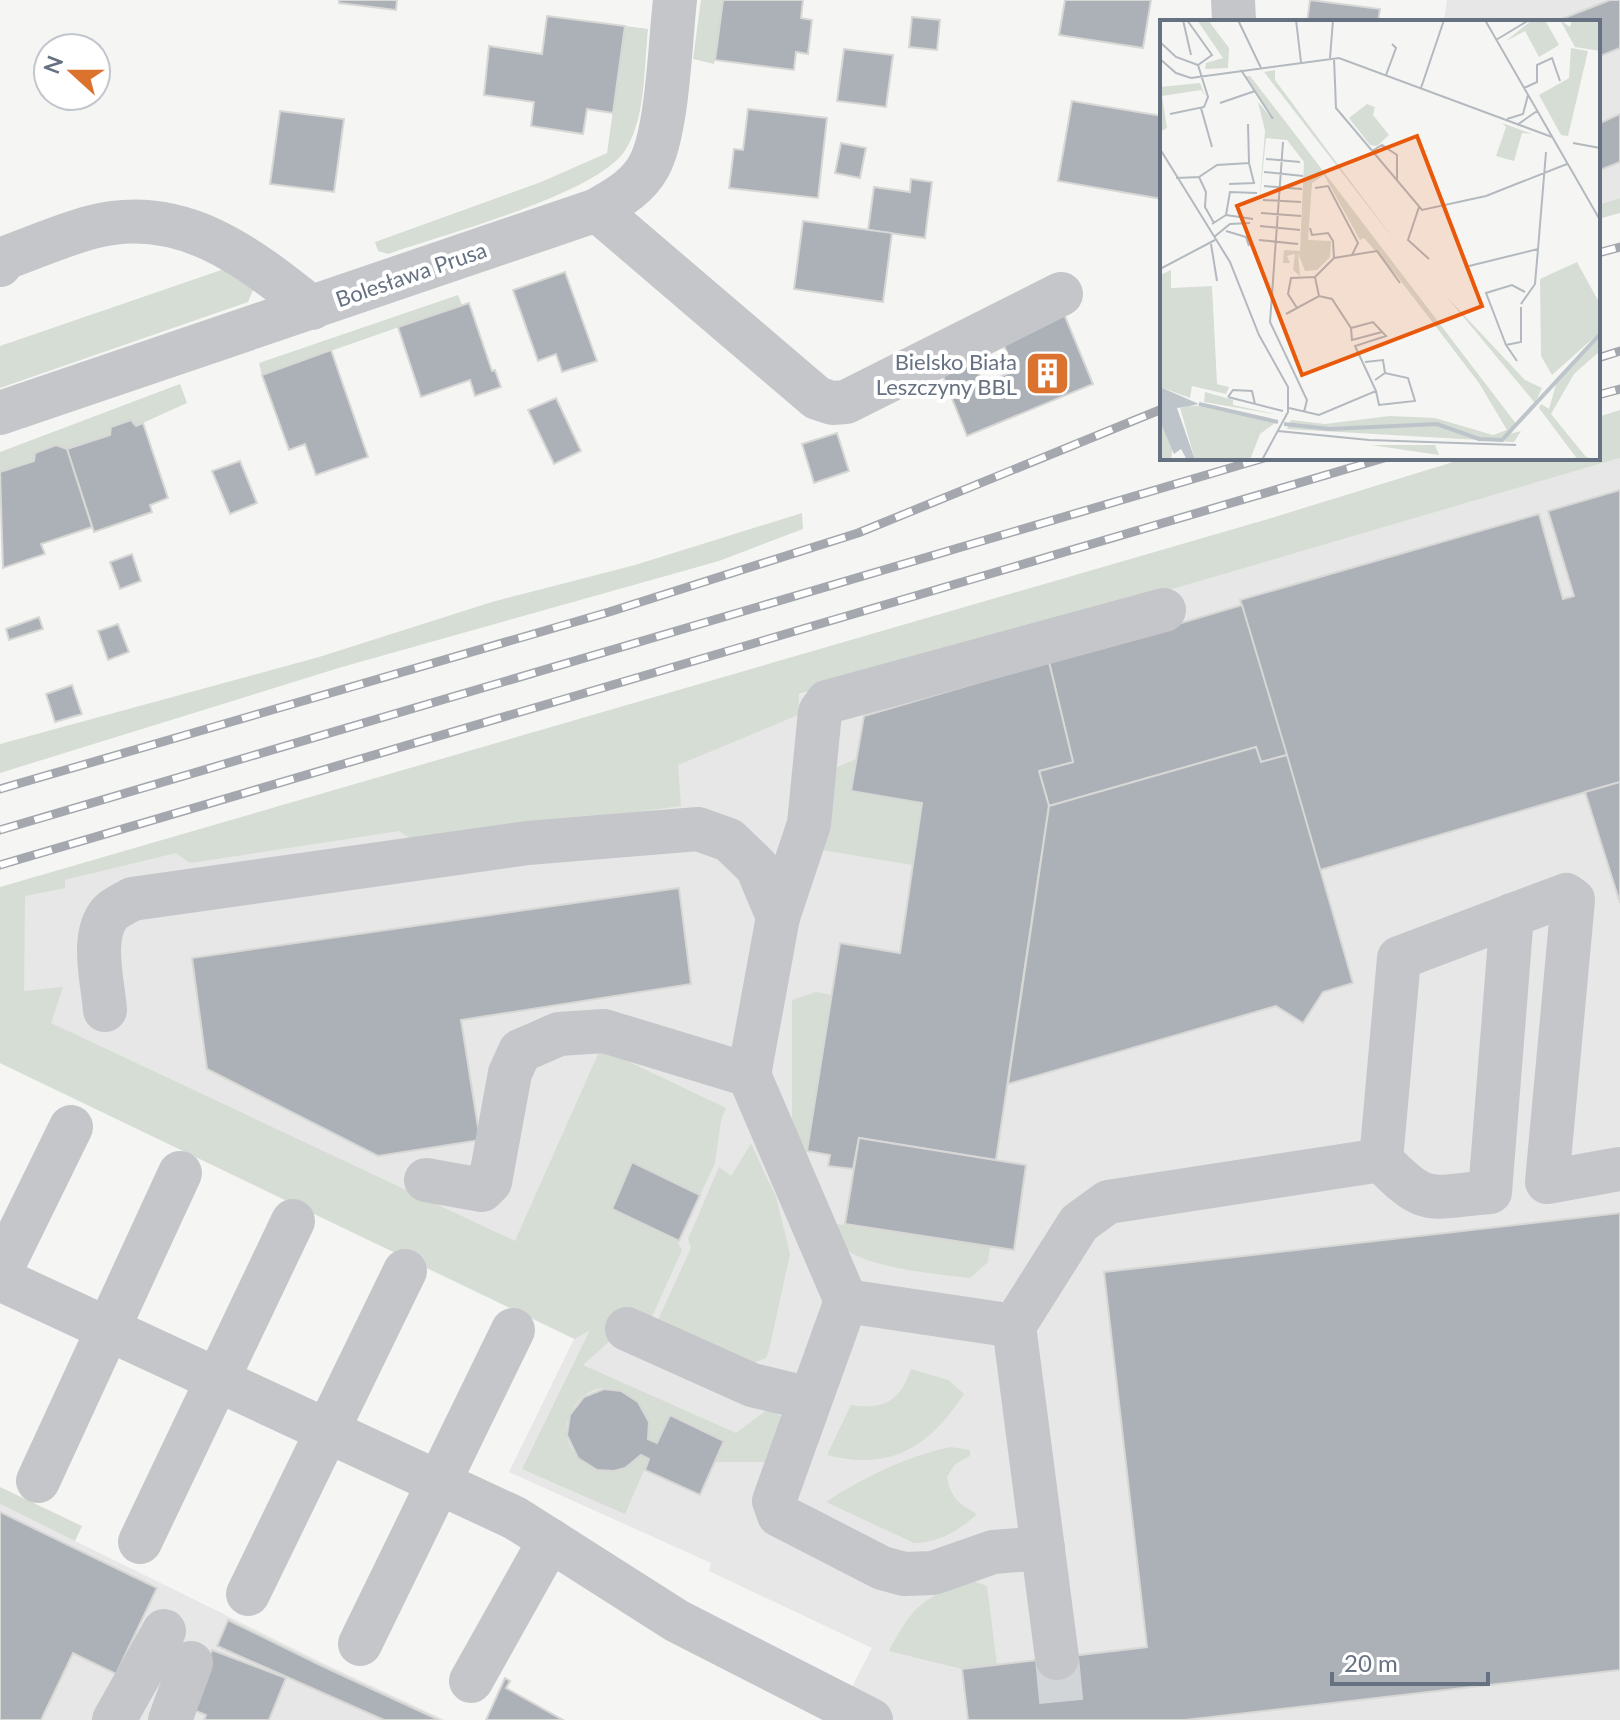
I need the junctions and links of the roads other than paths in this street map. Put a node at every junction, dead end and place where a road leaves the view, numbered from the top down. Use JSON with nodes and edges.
{"nodes":[{"id":1,"x":675,"y":0,"type":"edge"},
{"id":2,"x":597,"y":210,"type":"junction"},
{"id":3,"x":0,"y":265,"type":"edge"},
{"id":4,"x":1061,"y":294,"type":"dead end"},
{"id":5,"x":312,"y":308,"type":"junction"},
{"id":6,"x":0,"y":413,"type":"edge"},
{"id":7,"x":1164,"y":610,"type":"dead end"},
{"id":8,"x":1512,"y":915,"type":"junction"},
{"id":9,"x":778,"y":917,"type":"junction"},
{"id":10,"x":105,"y":1010,"type":"dead end"},
{"id":11,"x":749,"y":1075,"type":"junction"},
{"id":12,"x":71,"y":1127,"type":"dead end"},
{"id":13,"x":1381,"y":1160,"type":"junction"},
{"id":14,"x":1620,"y":1169,"type":"edge"},
{"id":15,"x":180,"y":1173,"type":"dead end"},
{"id":16,"x":426,"y":1180,"type":"dead end"},
{"id":17,"x":1547,"y":1182,"type":"junction"},
{"id":18,"x":1490,"y":1192,"type":"junction"},
{"id":19,"x":293,"y":1221,"type":"dead end"},
{"id":20,"x":405,"y":1271,"type":"dead end"},
{"id":21,"x":0,"y":1272,"type":"edge"},
{"id":22,"x":0,"y":1279,"type":"edge"},
{"id":23,"x":846,"y":1301,"type":"junction"},
{"id":24,"x":1014,"y":1326,"type":"junction"},
{"id":25,"x":108,"y":1327,"type":"junction"},
{"id":26,"x":627,"y":1329,"type":"dead end"},
{"id":27,"x":513,"y":1330,"type":"dead end"},
{"id":28,"x":216,"y":1379,"type":"junction"},
{"id":29,"x":810,"y":1399,"type":"junction"},
{"id":30,"x":326,"y":1430,"type":"junction"},
{"id":31,"x":38,"y":1481,"type":"dead end"},
{"id":32,"x":439,"y":1481,"type":"junction"},
{"id":33,"x":550,"y":1540,"type":"junction"},
{"id":34,"x":140,"y":1542,"type":"dead end"},
{"id":35,"x":1043,"y":1548,"type":"junction"},
{"id":36,"x":248,"y":1594,"type":"dead end"},
{"id":37,"x":360,"y":1644,"type":"dead end"},
{"id":38,"x":1057,"y":1658,"type":"tunnel mouth"},
{"id":39,"x":471,"y":1681,"type":"dead end"},
{"id":40,"x":114,"y":1720,"type":"edge"},
{"id":41,"x":170,"y":1720,"type":"edge"},
{"id":42,"x":871,"y":1720,"type":"edge"}],
"edges":[{"from":1,"to":2,"type":"street","name":"Bolesława Prusa"},
{"from":2,"to":4,"type":"street"},
{"from":2,"to":5,"type":"street","name":"Bolesława Prusa"},
{"from":3,"to":5,"type":"street"},
{"from":5,"to":6,"type":"street","name":"Bolesława Prusa"},
{"from":7,"to":9,"type":"street"},
{"from":8,"to":13,"type":"street"},
{"from":8,"to":17,"type":"street"},
{"from":8,"to":18,"type":"street"},
{"from":9,"to":10,"type":"street"},
{"from":9,"to":11,"type":"street"},
{"from":11,"to":16,"type":"street"},
{"from":11,"to":23,"type":"street"},
{"from":12,"to":21,"type":"street"},
{"from":13,"to":18,"type":"street"},
{"from":13,"to":24,"type":"street"},
{"from":14,"to":17,"type":"street"},
{"from":15,"to":25,"type":"street"},
{"from":17,"to":18,"type":"street"},
{"from":19,"to":28,"type":"street"},
{"from":20,"to":30,"type":"street"},
{"from":22,"to":25,"type":"street"},
{"from":23,"to":24,"type":"street"},
{"from":23,"to":29,"type":"street"},
{"from":24,"to":35,"type":"street"},
{"from":25,"to":28,"type":"street"},
{"from":25,"to":31,"type":"street"},
{"from":26,"to":29,"type":"street"},
{"from":27,"to":32,"type":"street"},
{"from":28,"to":30,"type":"street"},
{"from":28,"to":34,"type":"street"},
{"from":29,"to":35,"type":"street"},
{"from":30,"to":32,"type":"street"},
{"from":30,"to":36,"type":"street"},
{"from":32,"to":33,"type":"street"},
{"from":32,"to":37,"type":"street"},
{"from":33,"to":39,"type":"street"},
{"from":33,"to":42,"type":"street"},
{"from":35,"to":38,"type":"street"},
{"from":40,"to":41,"type":"street"}]}
